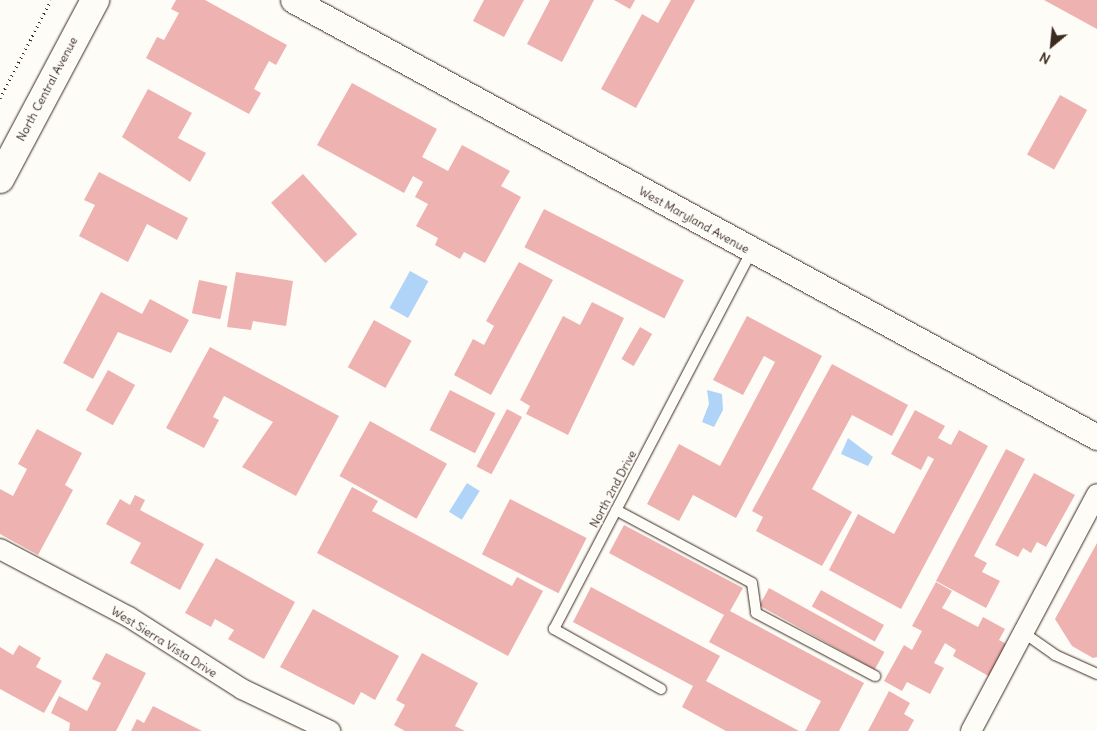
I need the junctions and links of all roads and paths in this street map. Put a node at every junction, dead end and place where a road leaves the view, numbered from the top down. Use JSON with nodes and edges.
{"nodes":[{"id":1,"x":51,"y":0,"type":"edge"},
{"id":2,"x":95,"y":0,"type":"edge"},
{"id":3,"x":293,"y":0,"type":"edge"},
{"id":4,"x":0,"y":98,"type":"edge"},
{"id":5,"x":0,"y":179,"type":"edge"},
{"id":6,"x":751,"y":252,"type":"junction"},
{"id":7,"x":1097,"y":437,"type":"edge"},
{"id":8,"x":1097,"y":494,"type":"edge"},
{"id":9,"x":616,"y":510,"type":"junction"},
{"id":10,"x":0,"y":549,"type":"edge"},
{"id":11,"x":1024,"y":633,"type":"junction"},
{"id":12,"x":1097,"y":674,"type":"edge"},
{"id":13,"x":875,"y":676,"type":"dead end"},
{"id":14,"x":661,"y":689,"type":"dead end"},
{"id":15,"x":330,"y":731,"type":"edge"},
{"id":16,"x":971,"y":731,"type":"edge"}],
"edges":[{"from":1,"to":4,"type":"path"},
{"from":2,"to":5,"type":"main road","name":"North Central Avenue"},
{"from":3,"to":6,"type":"street","name":"West Maryland Avenue"},
{"from":6,"to":7,"type":"street","name":"West Maryland Avenue"},
{"from":6,"to":9,"type":"lane","name":"North 2nd Drive"},
{"from":8,"to":11,"type":"street"},
{"from":9,"to":13,"type":"lane"},
{"from":9,"to":14,"type":"lane","name":"North 2nd Drive"},
{"from":10,"to":15,"type":"street","name":"West Sierra Vista Drive"},
{"from":11,"to":12,"type":"lane"},
{"from":11,"to":16,"type":"street"}]}
